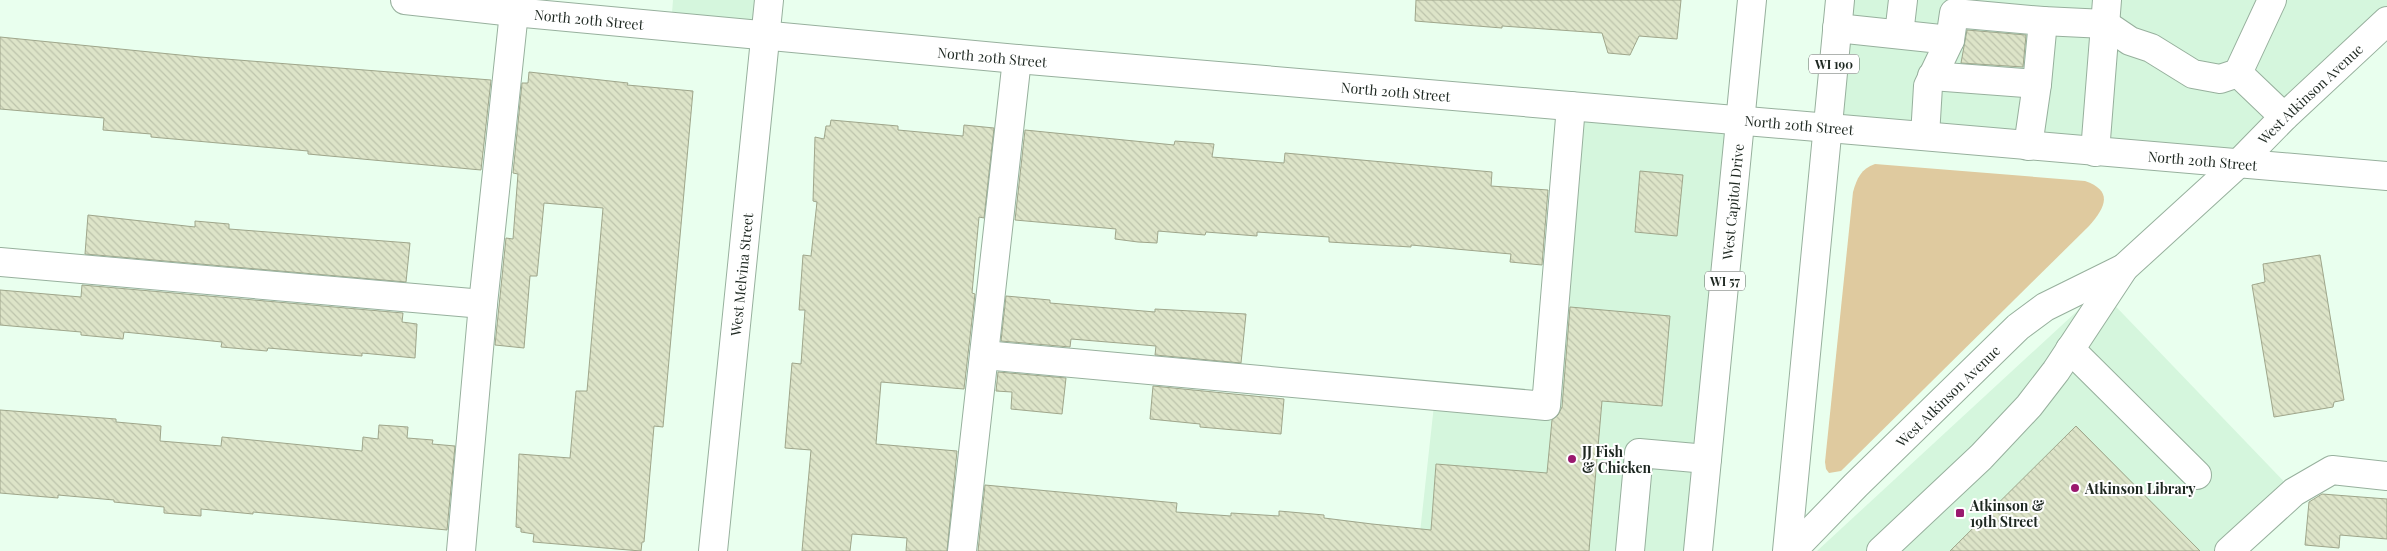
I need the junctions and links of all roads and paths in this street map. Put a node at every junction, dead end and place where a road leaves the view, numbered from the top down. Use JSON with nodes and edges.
{"nodes":[{"id":1,"x":405,"y":0,"type":"edge"},
{"id":2,"x":769,"y":0,"type":"edge"},
{"id":3,"x":1752,"y":0,"type":"edge"},
{"id":4,"x":1840,"y":0,"type":"edge"},
{"id":5,"x":1904,"y":0,"type":"edge"},
{"id":6,"x":2272,"y":0,"type":"edge"},
{"id":7,"x":1954,"y":7,"type":"edge"},
{"id":8,"x":2078,"y":11,"type":"edge"},
{"id":9,"x":514,"y":12,"type":"junction"},
{"id":10,"x":2106,"y":12,"type":"edge"},
{"id":11,"x":2043,"y":21,"type":"junction"},
{"id":12,"x":2387,"y":21,"type":"edge"},
{"id":13,"x":1837,"y":28,"type":"junction"},
{"id":14,"x":1899,"y":34,"type":"junction"},
{"id":15,"x":765,"y":35,"type":"junction"},
{"id":16,"x":1950,"y":40,"type":"junction"},
{"id":17,"x":1017,"y":59,"type":"junction"},
{"id":18,"x":2238,"y":73,"type":"junction"},
{"id":19,"x":1932,"y":76,"type":"junction"},
{"id":20,"x":2037,"y":84,"type":"junction"},
{"id":21,"x":1571,"y":106,"type":"junction"},
{"id":22,"x":2284,"y":117,"type":"junction"},
{"id":23,"x":1741,"y":120,"type":"junction"},
{"id":24,"x":1828,"y":128,"type":"junction"},
{"id":25,"x":1925,"y":136,"type":"junction"},
{"id":26,"x":2028,"y":146,"type":"junction"},
{"id":27,"x":2095,"y":152,"type":"junction"},
{"id":28,"x":2239,"y":163,"type":"junction"},
{"id":29,"x":2387,"y":176,"type":"edge"},
{"id":30,"x":0,"y":262,"type":"edge"},
{"id":31,"x":2124,"y":268,"type":"junction"},
{"id":32,"x":483,"y":304,"type":"junction"},
{"id":33,"x":2070,"y":349,"type":"junction"},
{"id":34,"x":984,"y":355,"type":"junction"},
{"id":35,"x":1707,"y":459,"type":"junction"},
{"id":36,"x":2197,"y":475,"type":"dead end"},
{"id":37,"x":2387,"y":476,"type":"edge"},
{"id":38,"x":461,"y":551,"type":"edge"},
{"id":39,"x":713,"y":551,"type":"edge"},
{"id":40,"x":962,"y":551,"type":"edge"},
{"id":41,"x":1630,"y":551,"type":"edge"},
{"id":42,"x":1698,"y":551,"type":"edge"},
{"id":43,"x":1787,"y":551,"type":"edge"},
{"id":44,"x":1792,"y":551,"type":"edge"},
{"id":45,"x":1881,"y":551,"type":"edge"},
{"id":46,"x":2229,"y":551,"type":"edge"}],
"edges":[{"from":1,"to":9,"type":"main road","name":"North 20th Street"},
{"from":2,"to":15,"type":"main road","name":"West Melvina Street"},
{"from":3,"to":23,"type":"main road","name":"West Capitol Drive"},
{"from":4,"to":13,"type":"main road","number":"WI 190"},
{"from":5,"to":14,"type":"main road"},
{"from":6,"to":18,"type":"main road"},
{"from":7,"to":11,"type":"main road"},
{"from":7,"to":16,"type":"main road"},
{"from":8,"to":10,"type":"main road"},
{"from":8,"to":11,"type":"main road"},
{"from":9,"to":15,"type":"main road","name":"North 20th Street"},
{"from":9,"to":32,"type":"main road"},
{"from":10,"to":18,"type":"main road"},
{"from":10,"to":27,"type":"main road"},
{"from":11,"to":20,"type":"main road"},
{"from":12,"to":22,"type":"main road","name":"West Atkinson Avenue"},
{"from":13,"to":14,"type":"main road"},
{"from":13,"to":24,"type":"main road","number":"WI 190"},
{"from":14,"to":16,"type":"main road"},
{"from":15,"to":17,"type":"main road","name":"North 20th Street"},
{"from":15,"to":39,"type":"main road","name":"West Melvina Street"},
{"from":16,"to":19,"type":"main road"},
{"from":17,"to":21,"type":"main road","name":"North 20th Street"},
{"from":17,"to":34,"type":"main road"},
{"from":18,"to":22,"type":"main road"},
{"from":19,"to":20,"type":"main road"},
{"from":19,"to":25,"type":"main road"},
{"from":20,"to":26,"type":"main road"},
{"from":21,"to":23,"type":"main road","name":"North 20th Street"},
{"from":21,"to":34,"type":"main road"},
{"from":22,"to":28,"type":"main road","name":"West Atkinson Avenue"},
{"from":23,"to":24,"type":"main road","name":"North 20th Street"},
{"from":23,"to":35,"type":"main road","name":"West Capitol Drive","number":"WI 57"},
{"from":24,"to":25,"type":"main road","name":"North 20th Street"},
{"from":24,"to":43,"type":"main road"},
{"from":25,"to":26,"type":"main road","name":"North 20th Street"},
{"from":26,"to":27,"type":"main road","name":"North 20th Street"},
{"from":27,"to":28,"type":"main road","name":"North 20th Street"},
{"from":28,"to":29,"type":"main road","name":"North 20th Street"},
{"from":28,"to":31,"type":"main road","name":"West Atkinson Avenue"},
{"from":30,"to":32,"type":"main road"},
{"from":31,"to":33,"type":"main road","name":"West Atkinson Avenue"},
{"from":31,"to":44,"type":"main road","name":"West Atkinson Avenue"},
{"from":32,"to":38,"type":"main road"},
{"from":33,"to":36,"type":"main road"},
{"from":33,"to":45,"type":"main road","name":"West Atkinson Avenue"},
{"from":34,"to":40,"type":"main road"},
{"from":35,"to":41,"type":"main road"},
{"from":35,"to":42,"type":"main road","name":"West Capitol Drive","number":"WI 57"},
{"from":37,"to":46,"type":"main road"}]}
